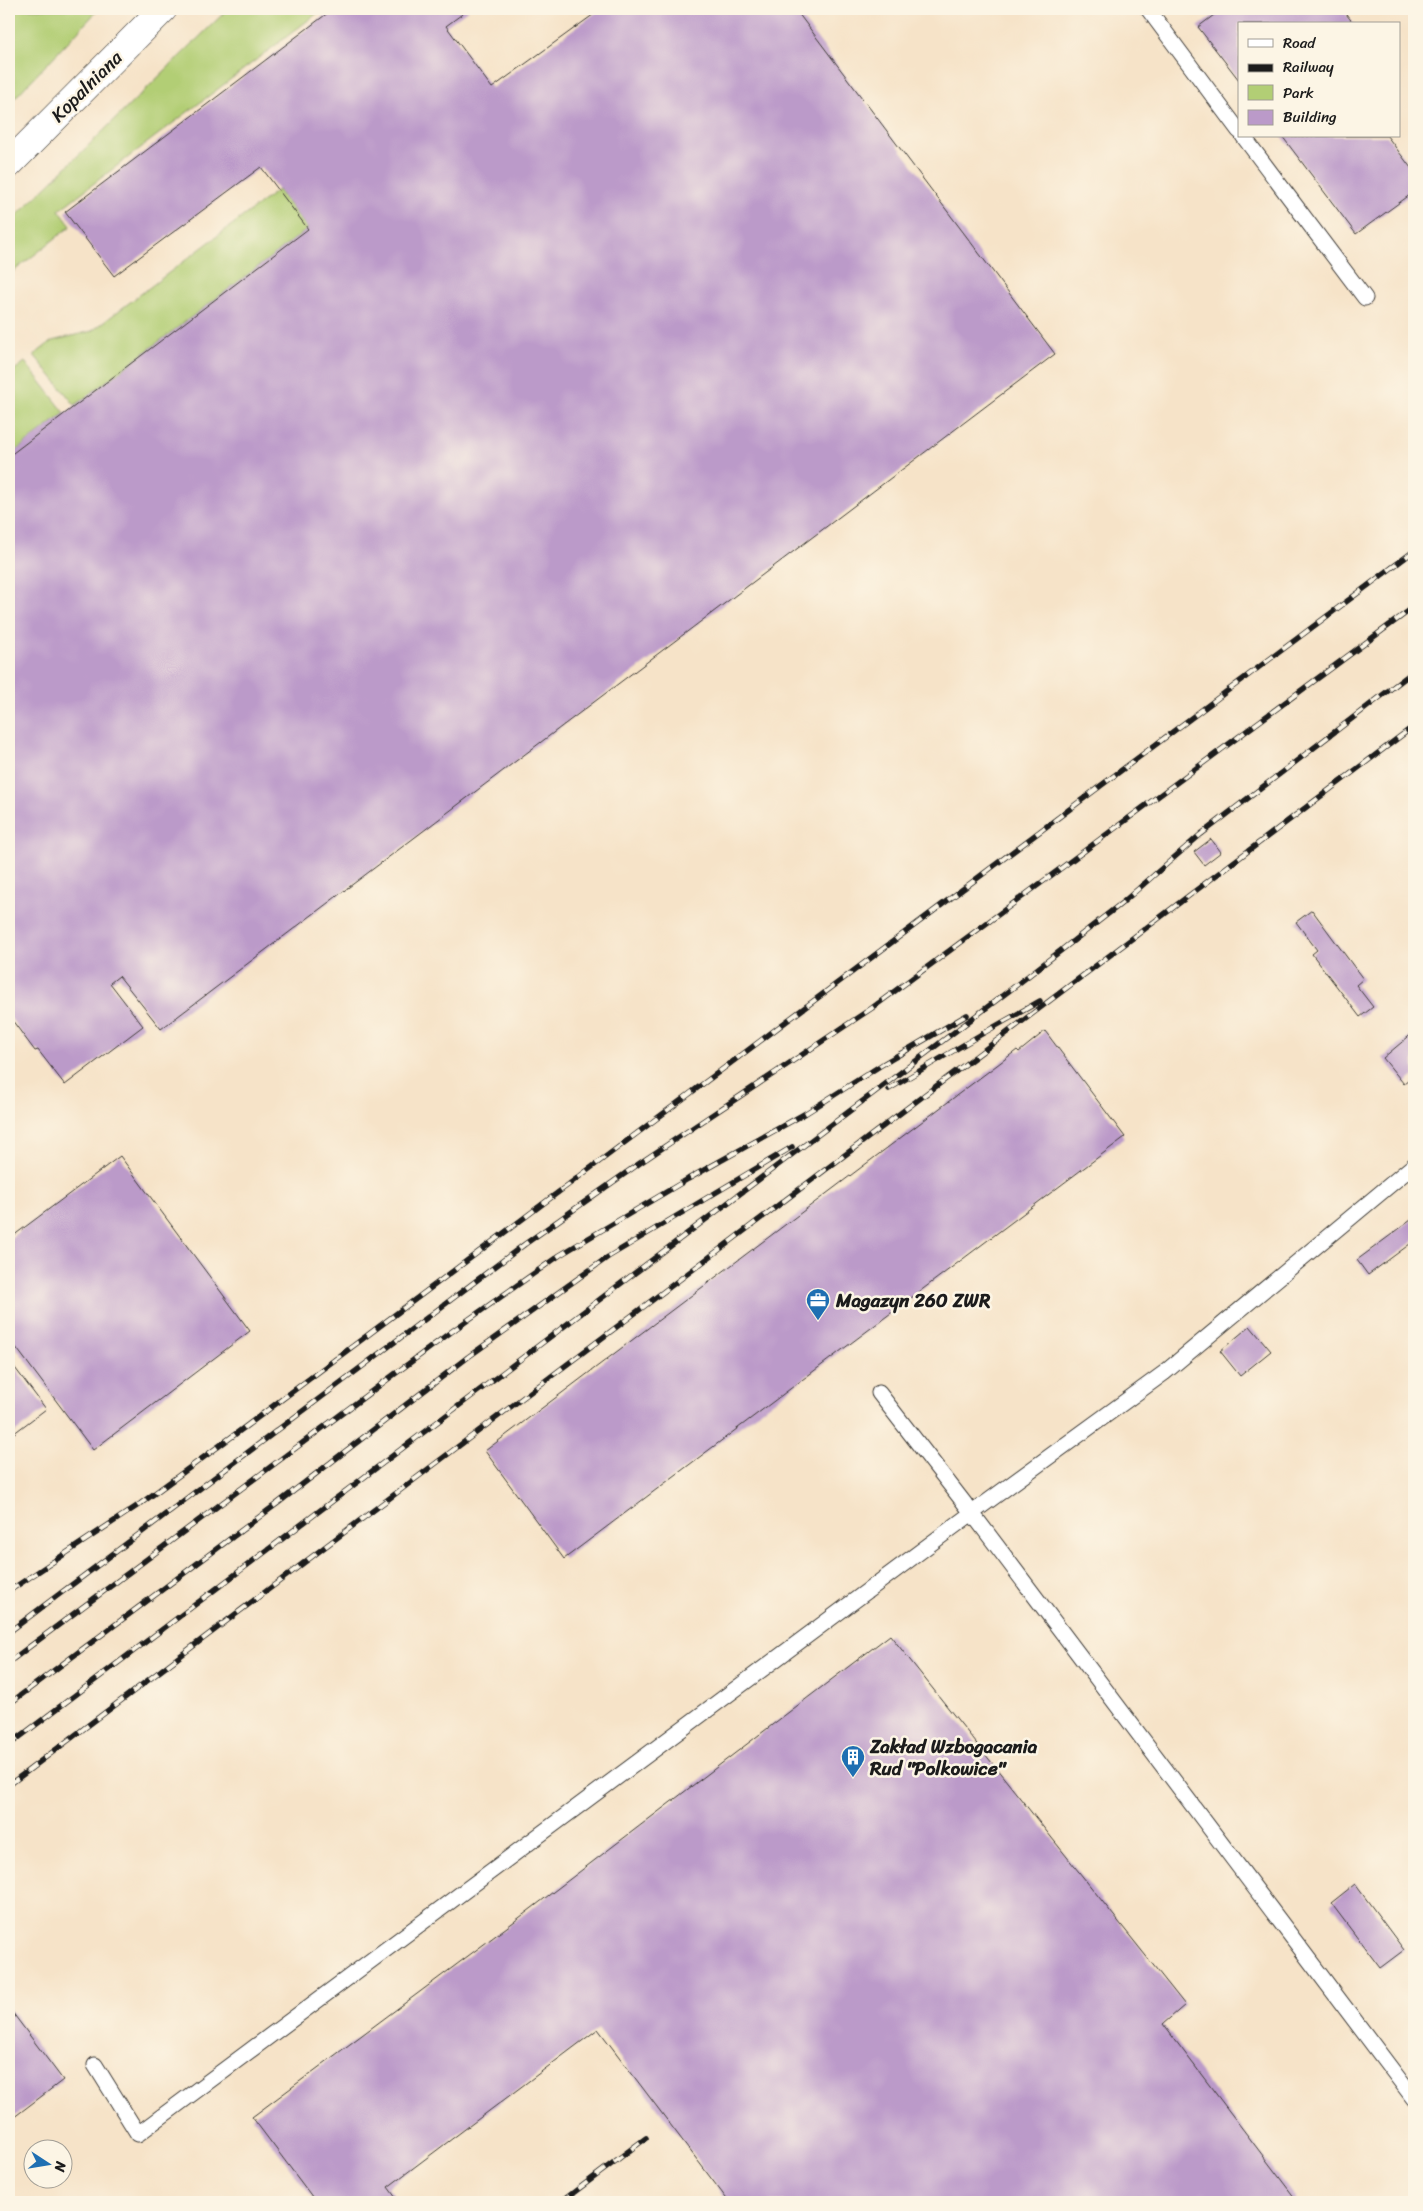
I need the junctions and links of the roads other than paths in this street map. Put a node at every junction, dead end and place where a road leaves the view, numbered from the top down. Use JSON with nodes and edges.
{"nodes":[{"id":1,"x":163,"y":9,"type":"edge"},
{"id":2,"x":1148,"y":9,"type":"edge"},
{"id":3,"x":1238,"y":130,"type":"edge"},
{"id":4,"x":1244,"y":138,"type":"edge"},
{"id":5,"x":9,"y":164,"type":"edge"},
{"id":6,"x":1364,"y":298,"type":"dead end"},
{"id":7,"x":1414,"y":1165,"type":"edge"},
{"id":8,"x":879,"y":1393,"type":"dead end"},
{"id":9,"x":972,"y":1513,"type":"junction"},
{"id":10,"x":95,"y":2065,"type":"dead end"},
{"id":11,"x":1414,"y":2099,"type":"edge"}],
"edges":[{"from":1,"to":5,"type":"street","name":"Kopalniana"},
{"from":2,"to":3,"type":"lane"},
{"from":4,"to":6,"type":"lane"},
{"from":7,"to":9,"type":"lane"},
{"from":8,"to":9,"type":"lane"},
{"from":9,"to":10,"type":"lane"},
{"from":9,"to":11,"type":"lane"}]}
